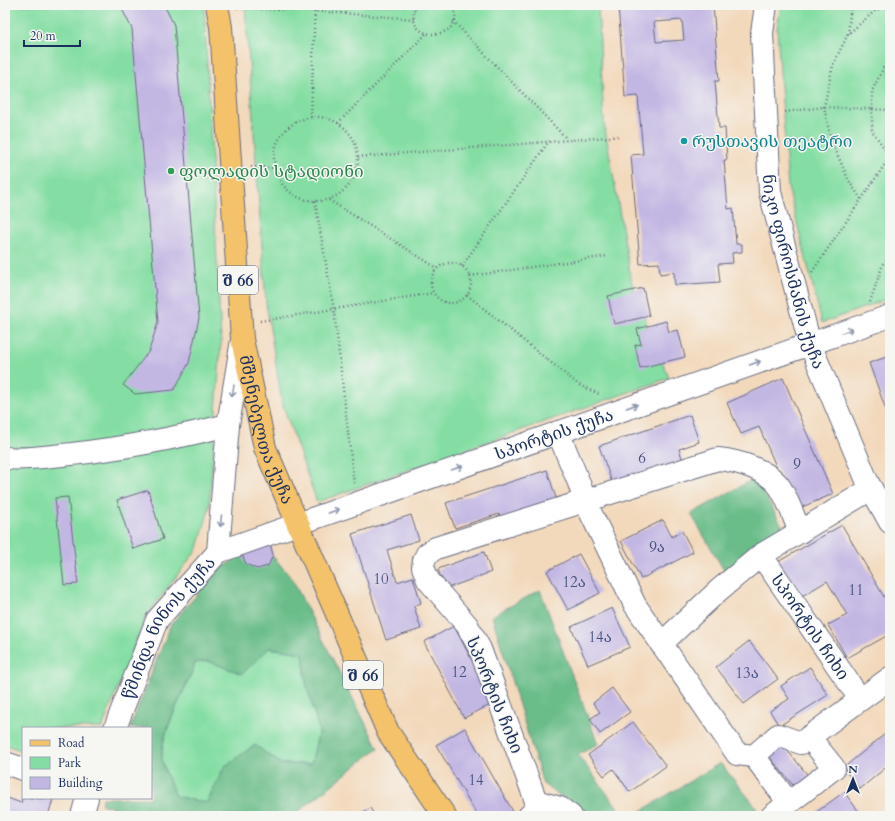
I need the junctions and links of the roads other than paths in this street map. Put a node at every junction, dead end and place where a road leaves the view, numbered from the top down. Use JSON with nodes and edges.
{"nodes":[{"id":1,"x":766,"y":5,"type":"edge"},
{"id":2,"x":221,"y":11,"type":"edge"},
{"id":3,"x":890,"y":316,"type":"edge"},
{"id":4,"x":241,"y":331,"type":"junction"},
{"id":5,"x":810,"y":344,"type":"junction"},
{"id":6,"x":228,"y":425,"type":"junction"},
{"id":7,"x":558,"y":432,"type":"junction"},
{"id":8,"x":5,"y":458,"type":"edge"},
{"id":9,"x":871,"y":489,"type":"junction"},
{"id":10,"x":585,"y":501,"type":"junction"},
{"id":11,"x":890,"y":522,"type":"edge"},
{"id":12,"x":298,"y":524,"type":"junction"},
{"id":13,"x":800,"y":532,"type":"junction"},
{"id":14,"x":218,"y":552,"type":"junction"},
{"id":15,"x":761,"y":555,"type":"junction"},
{"id":16,"x":661,"y":644,"type":"junction"},
{"id":17,"x":888,"y":685,"type":"edge"},
{"id":18,"x":860,"y":699,"type":"junction"},
{"id":19,"x":115,"y":727,"type":"edge"},
{"id":20,"x":809,"y":737,"type":"junction"},
{"id":21,"x":754,"y":756,"type":"junction"},
{"id":22,"x":5,"y":763,"type":"edge"},
{"id":23,"x":22,"y":769,"type":"edge"},
{"id":24,"x":88,"y":799,"type":"edge"},
{"id":25,"x":789,"y":803,"type":"junction"},
{"id":26,"x":533,"y":808,"type":"edge"},
{"id":27,"x":82,"y":816,"type":"edge"},
{"id":28,"x":445,"y":816,"type":"edge"},
{"id":29,"x":571,"y":816,"type":"edge"},
{"id":30,"x":772,"y":816,"type":"edge"}],
"edges":[{"from":1,"to":5,"type":"street","name":"ნიკო ფიროსმანის ქუჩა"},
{"from":2,"to":4,"type":"main road","name":"მშენებელთა ქუჩა","number":"შ 66"},
{"from":5,"to":3,"type":"street","name":"სპორტის ქუჩა","one_way":true},
{"from":4,"to":6,"type":"street","name":"წმინდა ნინოს ქუჩა","one_way":true},
{"from":4,"to":12,"type":"main road","name":"მშენებელთა ქუჩა","number":"შ 66"},
{"from":7,"to":5,"type":"street","name":"სპორტის ქუჩა","one_way":true},
{"from":5,"to":9,"type":"street","name":"ნიკო ფიროსმანის ქუჩა"},
{"from":6,"to":8,"type":"street"},
{"from":6,"to":14,"type":"street","name":"წმინდა ნინოს ქუჩა","one_way":true},
{"from":7,"to":10,"type":"street"},
{"from":12,"to":7,"type":"street","name":"სპორტის ქუჩა","one_way":true},
{"from":9,"to":11,"type":"street","name":"ნიკო ფიროსმანის ქუჩა"},
{"from":9,"to":13,"type":"street","name":"სპორტის ჩიხი"},
{"from":10,"to":13,"type":"street"},
{"from":10,"to":16,"type":"street"},
{"from":10,"to":26,"type":"street","name":"სპორტის ჩიხი"},
{"from":12,"to":14,"type":"street","name":"სპორტის ქუჩა"},
{"from":12,"to":28,"type":"main road","name":"მშენებელთა ქუჩა","number":"შ 66"},
{"from":13,"to":15,"type":"street","name":"სპორტის ჩიხი"},
{"from":14,"to":19,"type":"street","name":"წმინდა ნინოს ქუჩა"},
{"from":15,"to":16,"type":"street","name":"სპორტის ჩიხი"},
{"from":15,"to":18,"type":"street","name":"სპორტის ჩიხი"},
{"from":16,"to":21,"type":"street"},
{"from":17,"to":18,"type":"street"},
{"from":18,"to":20,"type":"street"},
{"from":20,"to":21,"type":"street"},
{"from":20,"to":25,"type":"street"},
{"from":21,"to":25,"type":"street"},
{"from":22,"to":23,"type":"street"},
{"from":24,"to":27,"type":"street"},
{"from":25,"to":30,"type":"street"},
{"from":26,"to":29,"type":"street","name":"სპორტის ჩიხი"}]}
